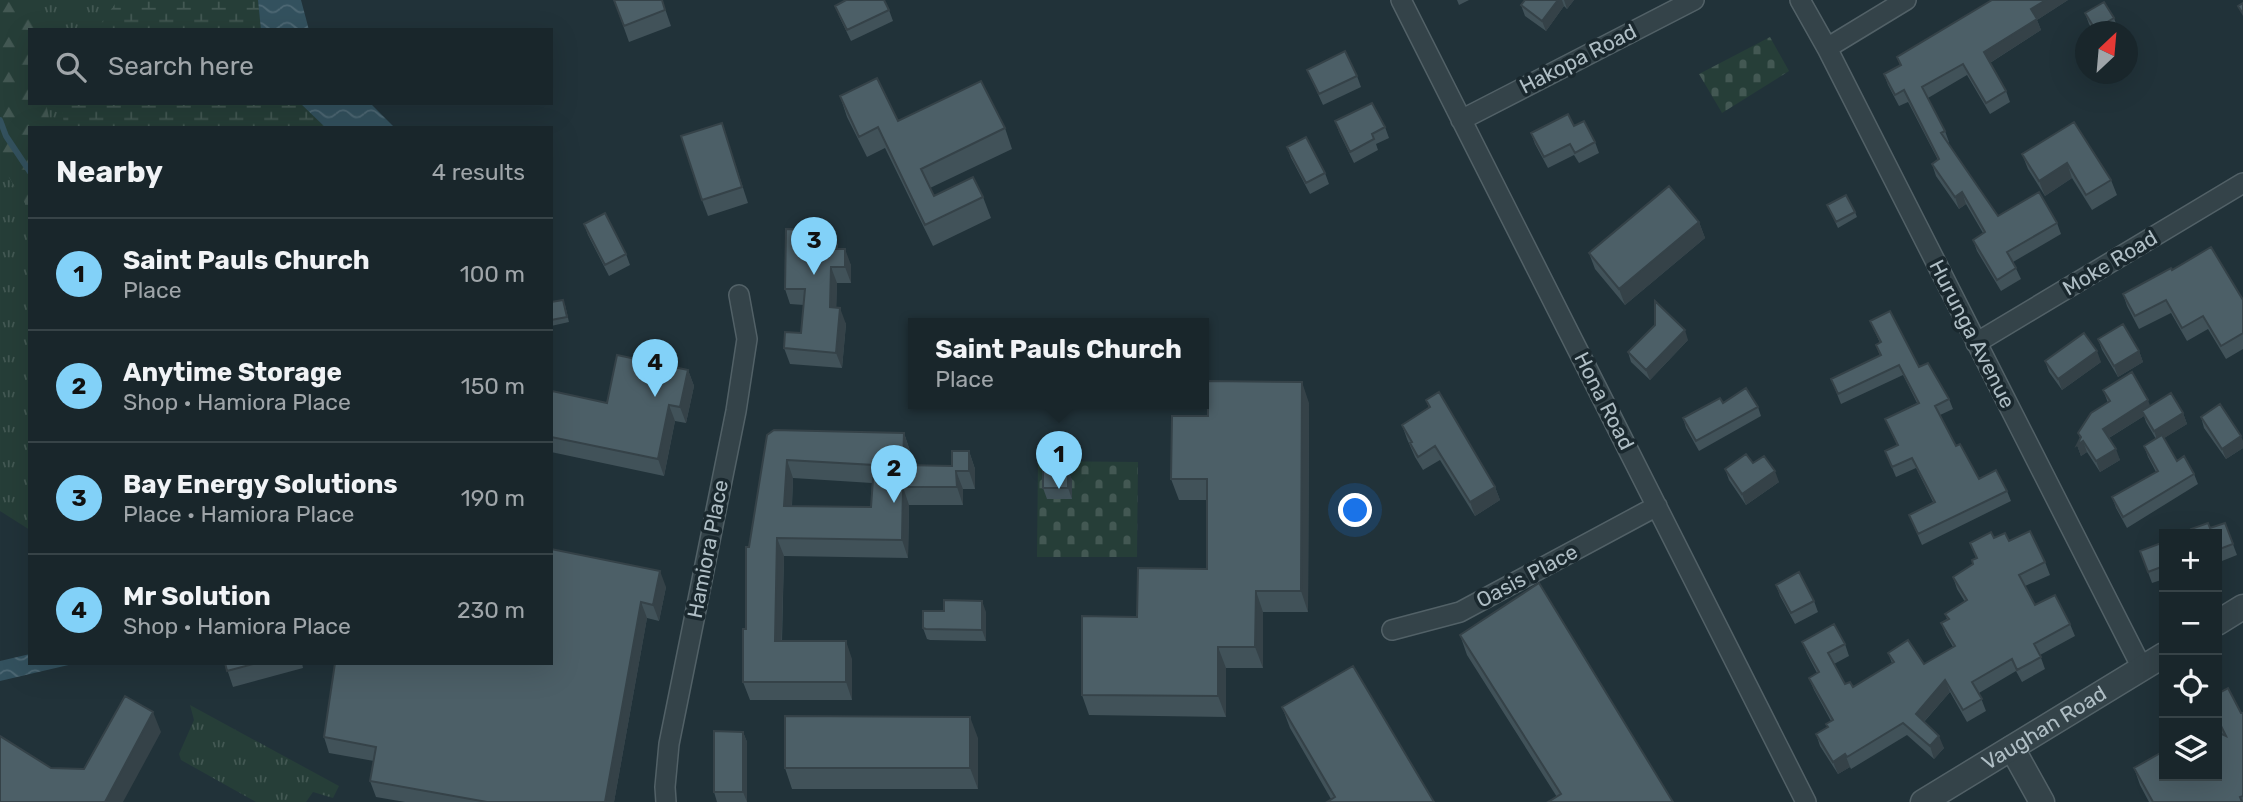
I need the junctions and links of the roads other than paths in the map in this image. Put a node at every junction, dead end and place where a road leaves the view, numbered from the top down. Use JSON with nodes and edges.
{"nodes":[{"id":1,"x":1401,"y":0,"type":"edge"},
{"id":2,"x":1695,"y":0,"type":"edge"},
{"id":3,"x":1800,"y":0,"type":"edge"},
{"id":4,"x":1906,"y":0,"type":"edge"},
{"id":5,"x":1827,"y":48,"type":"junction"},
{"id":6,"x":1461,"y":120,"type":"junction"},
{"id":7,"x":2243,"y":184,"type":"edge"},
{"id":8,"x":739,"y":295,"type":"dead end"},
{"id":9,"x":1976,"y":343,"type":"junction"},
{"id":10,"x":1657,"y":506,"type":"junction"},
{"id":11,"x":2243,"y":607,"type":"edge"},
{"id":12,"x":2222,"y":620,"type":"edge"},
{"id":13,"x":1392,"y":630,"type":"dead end"},
{"id":14,"x":2159,"y":658,"type":"edge"},
{"id":15,"x":2142,"y":668,"type":"junction"},
{"id":16,"x":2012,"y":748,"type":"junction"},
{"id":17,"x":666,"y":802,"type":"edge"},
{"id":18,"x":1807,"y":802,"type":"edge"},
{"id":19,"x":1923,"y":802,"type":"edge"},
{"id":20,"x":2042,"y":802,"type":"edge"}],
"edges":[{"from":1,"to":6,"type":"street","name":"Hona Road"},
{"from":2,"to":6,"type":"street","name":"Hakopa Road"},
{"from":3,"to":5,"type":"street","name":"Hurunga Avenue"},
{"from":4,"to":5,"type":"street"},
{"from":5,"to":9,"type":"street","name":"Hurunga Avenue"},
{"from":6,"to":10,"type":"street","name":"Hona Road"},
{"from":7,"to":9,"type":"street","name":"Moke Road"},
{"from":8,"to":17,"type":"street","name":"Hamiora Place"},
{"from":9,"to":15,"type":"street","name":"Hurunga Avenue"},
{"from":10,"to":13,"type":"street","name":"Oasis Place"},
{"from":10,"to":18,"type":"street","name":"Hona Road"},
{"from":11,"to":12,"type":"street"},
{"from":14,"to":15,"type":"street","name":"Vaughan Road"},
{"from":15,"to":16,"type":"street","name":"Vaughan Road"},
{"from":16,"to":19,"type":"street","name":"Vaughan Road"},
{"from":16,"to":20,"type":"street"}]}
